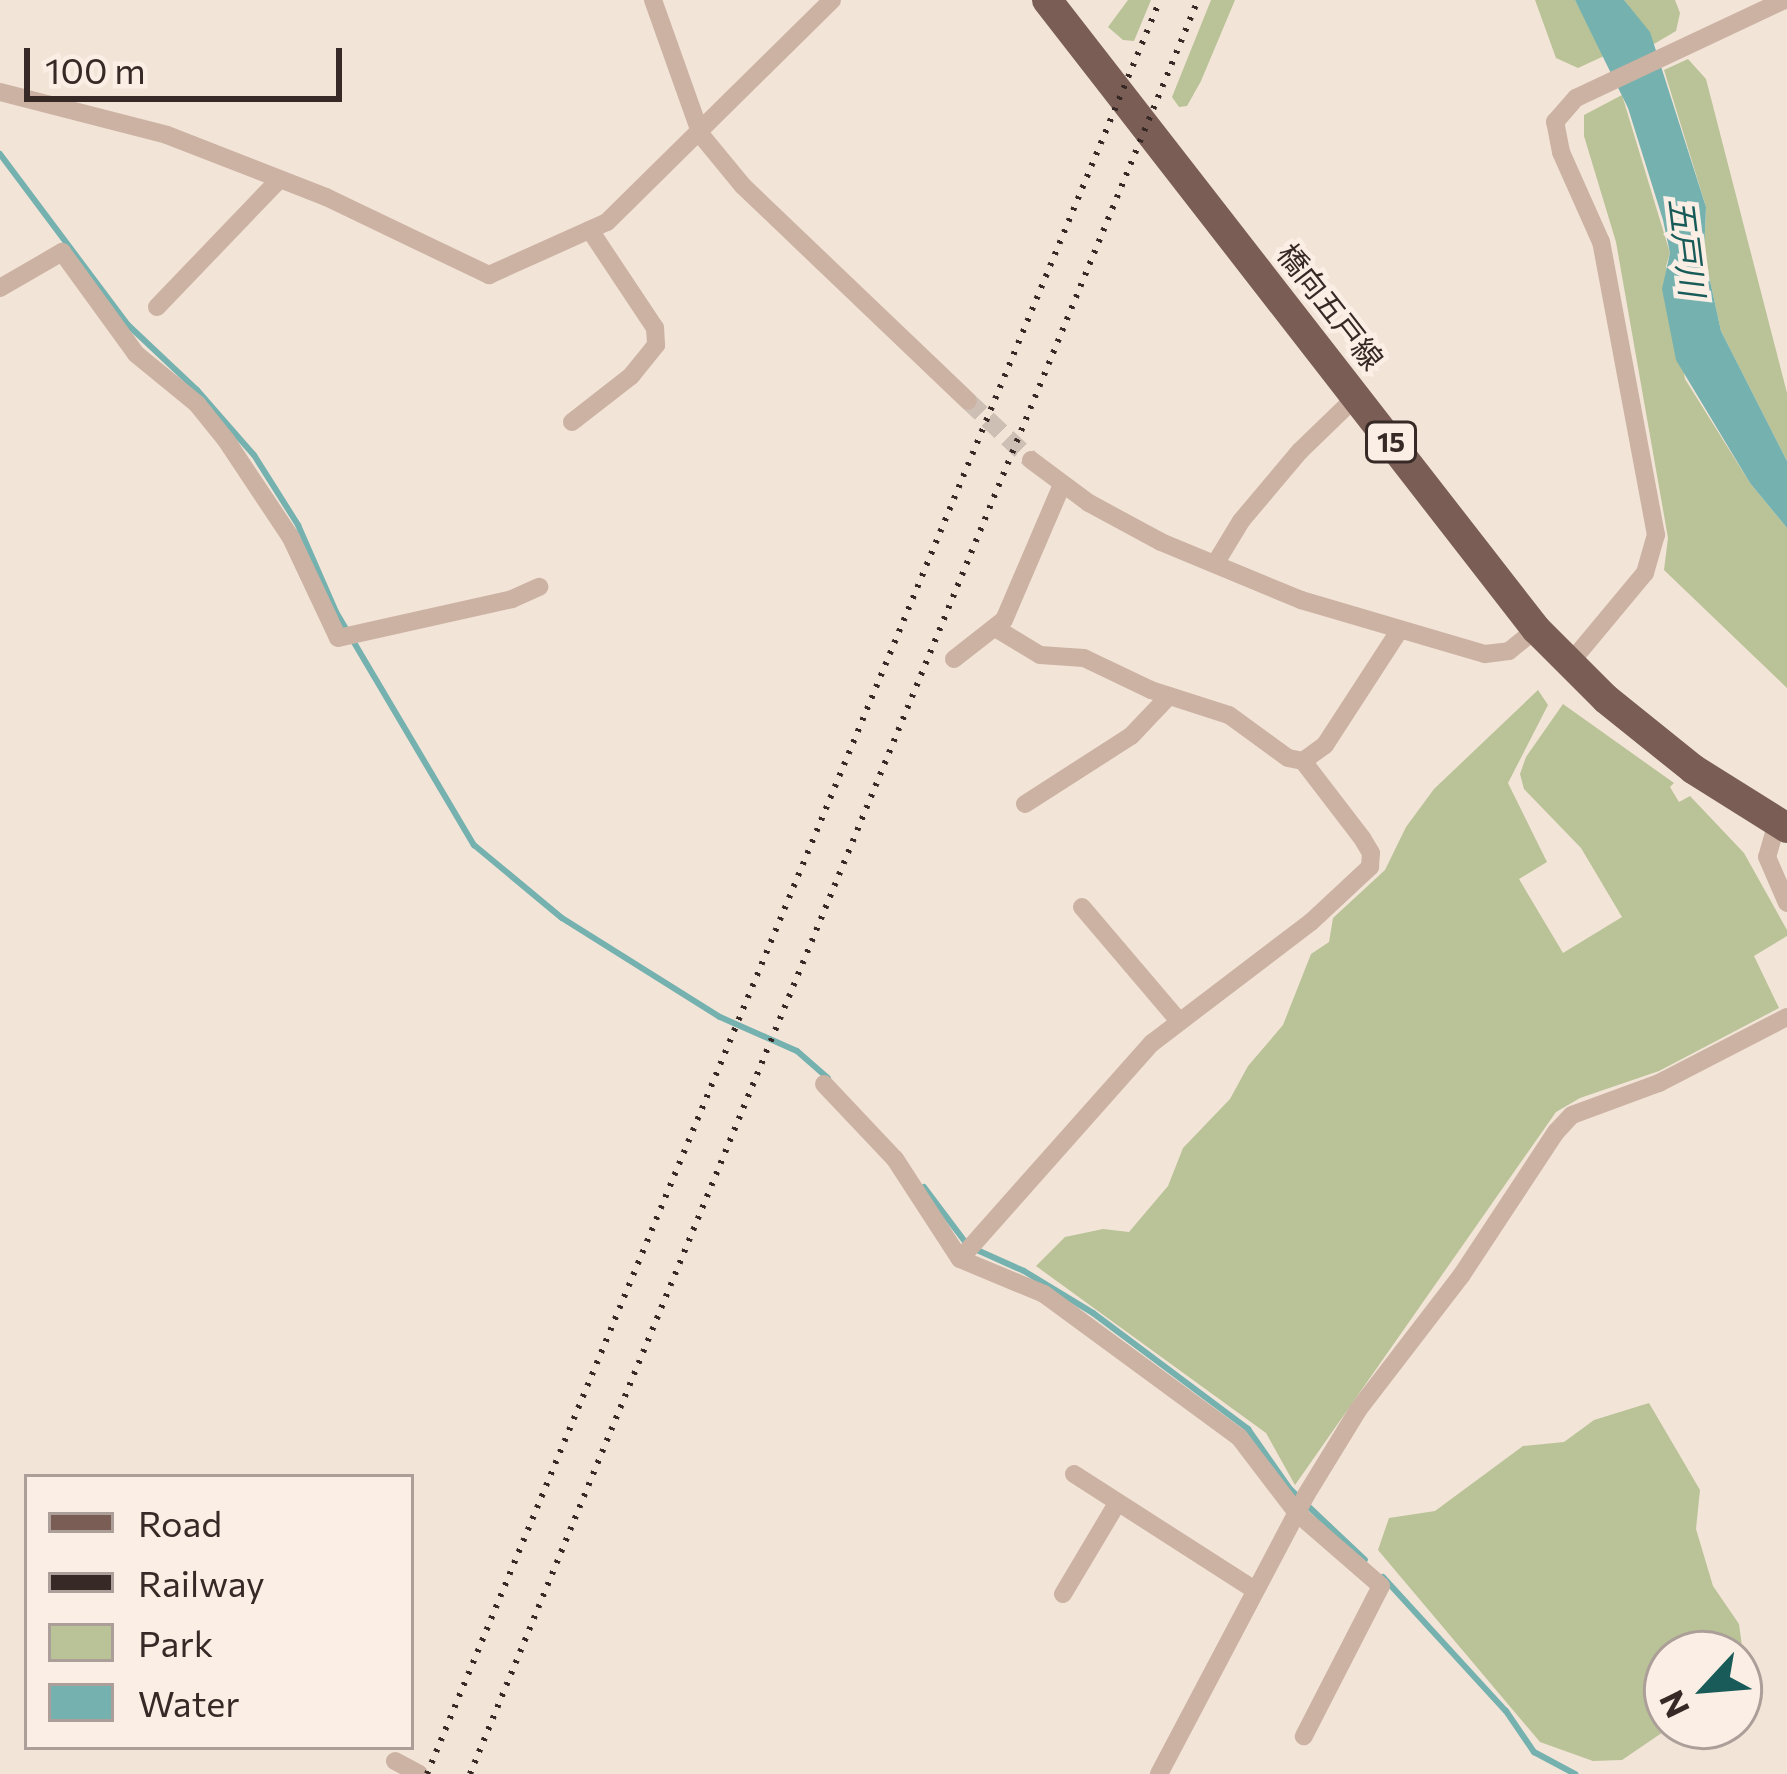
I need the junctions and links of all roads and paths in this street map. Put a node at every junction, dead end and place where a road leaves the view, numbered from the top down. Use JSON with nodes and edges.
{"nodes":[{"id":1,"x":653,"y":0,"type":"edge"},
{"id":2,"x":832,"y":0,"type":"edge"},
{"id":3,"x":1047,"y":0,"type":"edge"},
{"id":4,"x":1784,"y":0,"type":"edge"},
{"id":5,"x":0,"y":92,"type":"edge"},
{"id":6,"x":701,"y":135,"type":"junction"},
{"id":7,"x":278,"y":181,"type":"junction"},
{"id":8,"x":590,"y":230,"type":"junction"},
{"id":9,"x":0,"y":288,"type":"edge"},
{"id":10,"x":157,"y":307,"type":"dead end"},
{"id":11,"x":1356,"y":397,"type":"junction"},
{"id":12,"x":968,"y":401,"type":"tunnel mouth"},
{"id":13,"x":572,"y":422,"type":"dead end"},
{"id":14,"x":1030,"y":460,"type":"tunnel mouth"},
{"id":15,"x":1062,"y":484,"type":"junction"},
{"id":16,"x":1215,"y":564,"type":"junction"},
{"id":17,"x":539,"y":587,"type":"dead end"},
{"id":18,"x":1536,"y":628,"type":"junction"},
{"id":19,"x":997,"y":629,"type":"junction"},
{"id":20,"x":1399,"y":632,"type":"junction"},
{"id":21,"x":954,"y":659,"type":"dead end"},
{"id":22,"x":1570,"y":663,"type":"junction"},
{"id":23,"x":1169,"y":696,"type":"junction"},
{"id":24,"x":1303,"y":760,"type":"junction"},
{"id":25,"x":1025,"y":804,"type":"dead end"},
{"id":26,"x":1782,"y":827,"type":"edge"},
{"id":27,"x":1787,"y":903,"type":"edge"},
{"id":28,"x":1082,"y":907,"type":"dead end"},
{"id":29,"x":1787,"y":1017,"type":"edge"},
{"id":30,"x":1180,"y":1021,"type":"junction"},
{"id":31,"x":824,"y":1084,"type":"dead end"},
{"id":32,"x":960,"y":1259,"type":"junction"},
{"id":33,"x":1074,"y":1474,"type":"dead end"},
{"id":34,"x":1116,"y":1505,"type":"junction"},
{"id":35,"x":1297,"y":1513,"type":"junction"},
{"id":36,"x":1255,"y":1590,"type":"junction"},
{"id":37,"x":1063,"y":1594,"type":"dead end"},
{"id":38,"x":1304,"y":1736,"type":"dead end"},
{"id":39,"x":395,"y":1761,"type":"dead end"},
{"id":40,"x":419,"y":1774,"type":"edge"},
{"id":41,"x":1159,"y":1774,"type":"edge"}],
"edges":[{"from":1,"to":6,"type":"street"},
{"from":2,"to":6,"type":"street"},
{"from":3,"to":11,"type":"main road","name":"橋向五戸線","number":"15"},
{"from":4,"to":22,"type":"street"},
{"from":5,"to":7,"type":"street"},
{"from":6,"to":8,"type":"street"},
{"from":6,"to":12,"type":"street"},
{"from":7,"to":8,"type":"street"},
{"from":7,"to":10,"type":"street"},
{"from":8,"to":13,"type":"street"},
{"from":9,"to":17,"type":"street"},
{"from":11,"to":16,"type":"street"},
{"from":11,"to":18,"type":"main road","name":"橋向五戸線","number":"15"},
{"from":14,"to":15,"type":"street"},
{"from":15,"to":16,"type":"street"},
{"from":15,"to":19,"type":"street"},
{"from":16,"to":20,"type":"street"},
{"from":18,"to":20,"type":"street"},
{"from":18,"to":22,"type":"main road","name":"橋向五戸線","number":"15"},
{"from":19,"to":21,"type":"street"},
{"from":19,"to":23,"type":"street"},
{"from":20,"to":24,"type":"street"},
{"from":22,"to":26,"type":"main road","name":"橋向五戸線","number":"15"},
{"from":23,"to":24,"type":"street"},
{"from":23,"to":25,"type":"street"},
{"from":24,"to":30,"type":"street"},
{"from":26,"to":27,"type":"street"},
{"from":28,"to":30,"type":"street"},
{"from":29,"to":35,"type":"street"},
{"from":30,"to":32,"type":"street"},
{"from":31,"to":32,"type":"street"},
{"from":32,"to":35,"type":"street"},
{"from":33,"to":34,"type":"street"},
{"from":34,"to":36,"type":"street"},
{"from":34,"to":37,"type":"street"},
{"from":35,"to":36,"type":"street"},
{"from":35,"to":38,"type":"street"},
{"from":36,"to":41,"type":"street"},
{"from":39,"to":40,"type":"street"}]}
